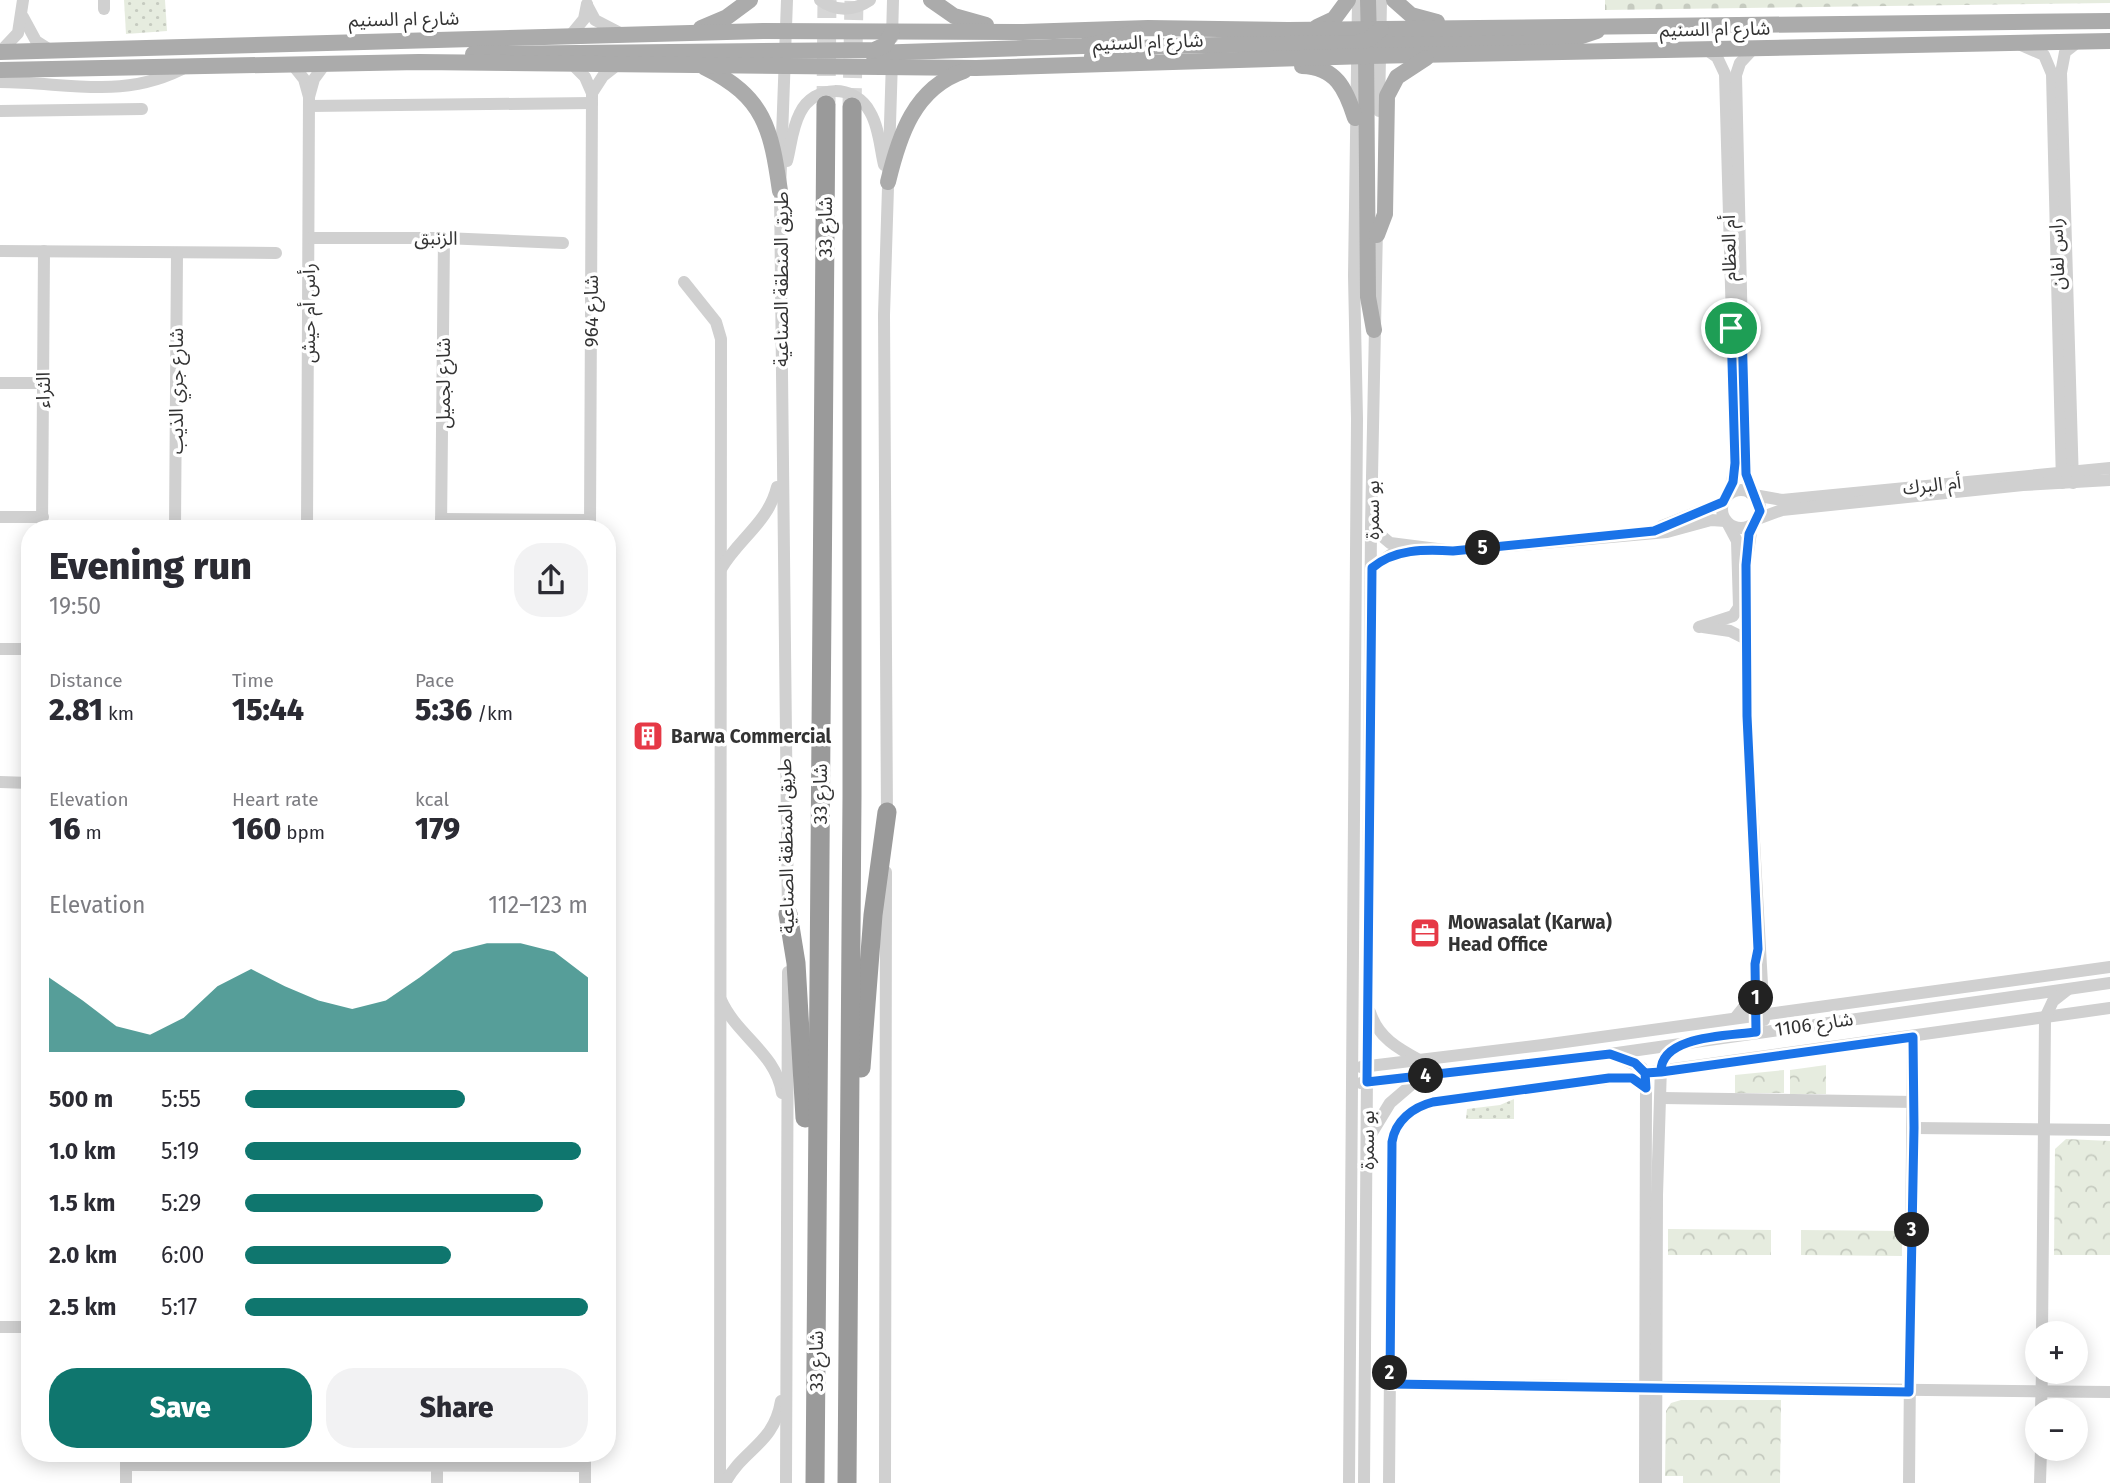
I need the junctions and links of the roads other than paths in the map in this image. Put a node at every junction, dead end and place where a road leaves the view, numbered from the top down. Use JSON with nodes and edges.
{"nodes":[{"id":1,"x":23,"y":0,"type":"edge"},
{"id":2,"x":750,"y":0,"type":"edge"},
{"id":3,"x":787,"y":0,"type":"edge"},
{"id":4,"x":820,"y":0,"type":"edge"},
{"id":5,"x":870,"y":0,"type":"edge"},
{"id":6,"x":893,"y":0,"type":"edge"},
{"id":7,"x":931,"y":0,"type":"edge"},
{"id":8,"x":1348,"y":0,"type":"edge"},
{"id":9,"x":1358,"y":0,"type":"edge"},
{"id":10,"x":1368,"y":0,"type":"edge"},
{"id":11,"x":1381,"y":0,"type":"edge"},
{"id":12,"x":1394,"y":0,"type":"edge"},
{"id":13,"x":587,"y":2,"type":"edge"},
{"id":14,"x":23,"y":16,"type":"junction"},
{"id":15,"x":2110,"y":21,"type":"edge"},
{"id":16,"x":1613,"y":26,"type":"junction"},
{"id":17,"x":1148,"y":27,"type":"junction"},
{"id":18,"x":1467,"y":27,"type":"junction"},
{"id":19,"x":1288,"y":30,"type":"junction"},
{"id":20,"x":787,"y":31,"type":"junction"},
{"id":21,"x":892,"y":32,"type":"junction"},
{"id":22,"x":1023,"y":32,"type":"junction"},
{"id":23,"x":686,"y":33,"type":"junction"},
{"id":24,"x":622,"y":34,"type":"junction"},
{"id":25,"x":570,"y":36,"type":"junction"},
{"id":26,"x":2079,"y":41,"type":"junction"},
{"id":27,"x":2110,"y":41,"type":"edge"},
{"id":28,"x":1368,"y":43,"type":"junction"},
{"id":29,"x":2017,"y":43,"type":"junction"},
{"id":30,"x":1753,"y":48,"type":"junction"},
{"id":31,"x":786,"y":49,"type":"junction"},
{"id":32,"x":1707,"y":50,"type":"junction"},
{"id":33,"x":51,"y":51,"type":"junction"},
{"id":34,"x":0,"y":52,"type":"edge"},
{"id":35,"x":1430,"y":56,"type":"junction"},
{"id":36,"x":892,"y":60,"type":"junction"},
{"id":37,"x":1224,"y":61,"type":"junction"},
{"id":38,"x":419,"y":62,"type":"junction"},
{"id":39,"x":292,"y":64,"type":"junction"},
{"id":40,"x":325,"y":64,"type":"junction"},
{"id":41,"x":573,"y":65,"type":"junction"},
{"id":42,"x":617,"y":65,"type":"junction"},
{"id":43,"x":700,"y":65,"type":"junction"},
{"id":44,"x":188,"y":66,"type":"junction"},
{"id":45,"x":785,"y":67,"type":"junction"},
{"id":46,"x":1024,"y":67,"type":"junction"},
{"id":47,"x":976,"y":68,"type":"junction"},
{"id":48,"x":0,"y":70,"type":"edge"},
{"id":49,"x":0,"y":82,"type":"edge"},
{"id":50,"x":95,"y":89,"type":"junction"},
{"id":51,"x":111,"y":89,"type":"junction"},
{"id":52,"x":592,"y":98,"type":"junction"},
{"id":53,"x":309,"y":102,"type":"junction"},
{"id":54,"x":826,"y":105,"type":"tunnel mouth"},
{"id":55,"x":852,"y":107,"type":"tunnel mouth"},
{"id":56,"x":142,"y":109,"type":"dead end"},
{"id":57,"x":104,"y":110,"type":"junction"},
{"id":58,"x":0,"y":111,"type":"edge"},
{"id":59,"x":1355,"y":118,"type":"junction"},
{"id":60,"x":888,"y":182,"type":"junction"},
{"id":61,"x":780,"y":191,"type":"junction"},
{"id":62,"x":1377,"y":235,"type":"junction"},
{"id":63,"x":444,"y":237,"type":"junction"},
{"id":64,"x":309,"y":238,"type":"junction"},
{"id":65,"x":563,"y":243,"type":"dead end"},
{"id":66,"x":0,"y":251,"type":"edge"},
{"id":67,"x":44,"y":251,"type":"junction"},
{"id":68,"x":177,"y":253,"type":"junction"},
{"id":69,"x":276,"y":253,"type":"dead end"},
{"id":70,"x":684,"y":282,"type":"dead end"},
{"id":71,"x":1737,"y":328,"type":"junction"},
{"id":72,"x":1374,"y":330,"type":"junction"},
{"id":73,"x":0,"y":383,"type":"edge"},
{"id":74,"x":43,"y":383,"type":"junction"},
{"id":75,"x":2110,"y":468,"type":"edge"},
{"id":76,"x":781,"y":473,"type":"junction"},
{"id":77,"x":2068,"y":477,"type":"junction"},
{"id":78,"x":2023,"y":480,"type":"junction"},
{"id":79,"x":2110,"y":480,"type":"edge"},
{"id":80,"x":1752,"y":494,"type":"junction"},
{"id":81,"x":1726,"y":498,"type":"junction"},
{"id":82,"x":0,"y":517,"type":"edge"},
{"id":83,"x":22,"y":520,"type":"edge"},
{"id":84,"x":43,"y":520,"type":"edge"},
{"id":85,"x":175,"y":520,"type":"edge"},
{"id":86,"x":307,"y":520,"type":"edge"},
{"id":87,"x":441,"y":520,"type":"edge"},
{"id":88,"x":590,"y":520,"type":"edge"},
{"id":89,"x":1727,"y":522,"type":"junction"},
{"id":90,"x":1755,"y":522,"type":"junction"},
{"id":91,"x":1371,"y":527,"type":"junction"},
{"id":92,"x":1654,"y":531,"type":"junction"},
{"id":93,"x":1428,"y":549,"type":"junction"},
{"id":94,"x":1372,"y":568,"type":"junction"},
{"id":95,"x":721,"y":569,"type":"junction"},
{"id":96,"x":1746,"y":639,"type":"junction"},
{"id":97,"x":0,"y":649,"type":"edge"},
{"id":98,"x":21,"y":649,"type":"edge"},
{"id":99,"x":0,"y":782,"type":"edge"},
{"id":100,"x":21,"y":783,"type":"edge"},
{"id":101,"x":887,"y":812,"type":"junction"},
{"id":102,"x":788,"y":914,"type":"junction"},
{"id":103,"x":2110,"y":967,"type":"edge"},
{"id":104,"x":2110,"y":983,"type":"edge"},
{"id":105,"x":2070,"y":988,"type":"junction"},
{"id":106,"x":1759,"y":995,"type":"junction"},
{"id":107,"x":719,"y":996,"type":"junction"},
{"id":108,"x":1368,"y":1004,"type":"junction"},
{"id":109,"x":2110,"y":1008,"type":"edge"},
{"id":110,"x":1786,"y":1011,"type":"junction"},
{"id":111,"x":1759,"y":1014,"type":"junction"},
{"id":112,"x":1736,"y":1017,"type":"junction"},
{"id":113,"x":2045,"y":1018,"type":"junction"},
{"id":114,"x":1761,"y":1032,"type":"junction"},
{"id":115,"x":1913,"y":1037,"type":"junction"},
{"id":116,"x":1680,"y":1044,"type":"junction"},
{"id":117,"x":1610,"y":1054,"type":"junction"},
{"id":118,"x":1421,"y":1061,"type":"junction"},
{"id":119,"x":1367,"y":1066,"type":"junction"},
{"id":120,"x":1351,"y":1067,"type":"junction"},
{"id":121,"x":1661,"y":1072,"type":"junction"},
{"id":122,"x":1645,"y":1073,"type":"junction"},
{"id":123,"x":1422,"y":1077,"type":"junction"},
{"id":124,"x":1367,"y":1082,"type":"junction"},
{"id":125,"x":1350,"y":1084,"type":"junction"},
{"id":126,"x":1646,"y":1088,"type":"junction"},
{"id":127,"x":1662,"y":1098,"type":"junction"},
{"id":128,"x":1914,"y":1102,"type":"junction"},
{"id":129,"x":1914,"y":1128,"type":"junction"},
{"id":130,"x":2045,"y":1129,"type":"junction"},
{"id":131,"x":2110,"y":1130,"type":"edge"},
{"id":132,"x":788,"y":1131,"type":"junction"},
{"id":133,"x":1367,"y":1140,"type":"junction"},
{"id":134,"x":849,"y":1166,"type":"junction"},
{"id":135,"x":817,"y":1219,"type":"junction"},
{"id":136,"x":2042,"y":1321,"type":"edge"},
{"id":137,"x":0,"y":1327,"type":"edge"},
{"id":138,"x":21,"y":1327,"type":"edge"},
{"id":139,"x":786,"y":1366,"type":"junction"},
{"id":140,"x":1387,"y":1382,"type":"junction"},
{"id":141,"x":2041,"y":1384,"type":"edge"},
{"id":142,"x":1652,"y":1389,"type":"junction"},
{"id":143,"x":1909,"y":1392,"type":"junction"},
{"id":144,"x":2041,"y":1392,"type":"junction"},
{"id":145,"x":2110,"y":1392,"type":"edge"},
{"id":146,"x":2041,"y":1398,"type":"edge"},
{"id":147,"x":2041,"y":1461,"type":"edge"},
{"id":148,"x":126,"y":1462,"type":"edge"},
{"id":149,"x":259,"y":1462,"type":"edge"},
{"id":150,"x":522,"y":1462,"type":"edge"},
{"id":151,"x":585,"y":1462,"type":"edge"},
{"id":152,"x":437,"y":1466,"type":"junction"},
{"id":153,"x":126,"y":1483,"type":"edge"},
{"id":154,"x":437,"y":1483,"type":"edge"},
{"id":155,"x":585,"y":1483,"type":"edge"},
{"id":156,"x":723,"y":1483,"type":"edge"},
{"id":157,"x":786,"y":1483,"type":"edge"},
{"id":158,"x":815,"y":1483,"type":"edge"},
{"id":159,"x":846,"y":1483,"type":"edge"},
{"id":160,"x":885,"y":1483,"type":"edge"},
{"id":161,"x":1349,"y":1483,"type":"edge"},
{"id":162,"x":1364,"y":1483,"type":"edge"},
{"id":163,"x":1389,"y":1483,"type":"edge"},
{"id":164,"x":1645,"y":1483,"type":"edge"},
{"id":165,"x":1656,"y":1483,"type":"edge"},
{"id":166,"x":1909,"y":1483,"type":"edge"},
{"id":167,"x":2040,"y":1483,"type":"edge"}],
"edges":[{"from":1,"to":14,"type":"street"},
{"from":2,"to":23,"type":"main road"},
{"from":3,"to":20,"type":"street","name":"طريق المنطقة الصناعية"},
{"from":4,"to":5,"type":"street"},
{"from":6,"to":21,"type":"street"},
{"from":7,"to":22,"type":"main road"},
{"from":8,"to":19,"type":"main road"},
{"from":9,"to":28,"type":"street","name":"بو سمرة"},
{"from":10,"to":28,"type":"main road"},
{"from":11,"to":28,"type":"street","name":"بو سمرة"},
{"from":12,"to":18,"type":"main road"},
{"from":13,"to":24,"type":"street"},
{"from":13,"to":25,"type":"street"},
{"from":14,"to":33,"type":"street"},
{"from":14,"to":34,"type":"street"},
{"from":15,"to":16,"type":"main road","name":"شارع ام السنيم"},
{"from":16,"to":18,"type":"main road","name":"شارع ام السنيم"},
{"from":16,"to":28,"type":"main road"},
{"from":17,"to":19,"type":"main road","name":"شارع ام السنيم"},
{"from":17,"to":22,"type":"main road","name":"شارع ام السنيم"},
{"from":17,"to":36,"type":"main road"},
{"from":18,"to":28,"type":"main road","name":"شارع ام السنيم"},
{"from":19,"to":28,"type":"main road","name":"شارع ام السنيم"},
{"from":20,"to":21,"type":"main road","name":"شارع ام السنيم"},
{"from":20,"to":23,"type":"main road","name":"شارع ام السنيم"},
{"from":20,"to":31,"type":"street","name":"طريق المنطقة الصناعية"},
{"from":21,"to":22,"type":"main road","name":"شارع ام السنيم"},
{"from":21,"to":31,"type":"main road"},
{"from":21,"to":36,"type":"street"},
{"from":23,"to":24,"type":"main road","name":"شارع ام السنيم"},
{"from":24,"to":25,"type":"main road","name":"شارع ام السنيم"},
{"from":25,"to":33,"type":"main road","name":"شارع ام السنيم"},
{"from":26,"to":27,"type":"main road","name":"شارع ام السنيم"},
{"from":26,"to":29,"type":"main road","name":"شارع ام السنيم"},
{"from":26,"to":77,"type":"street","name":"راس لفان"},
{"from":28,"to":35,"type":"main road","name":"شارع ام السنيم"},
{"from":28,"to":37,"type":"main road","name":"شارع ام السنيم"},
{"from":28,"to":46,"type":"main road"},
{"from":28,"to":59,"type":"street","name":"بو سمرة"},
{"from":28,"to":62,"type":"street","name":"بو سمرة"},
{"from":28,"to":72,"type":"main road"},
{"from":29,"to":30,"type":"main road","name":"شارع ام السنيم"},
{"from":29,"to":77,"type":"street","name":"راس لفان"},
{"from":30,"to":32,"type":"main road","name":"شارع ام السنيم"},
{"from":30,"to":71,"type":"street","name":"أم العظام"},
{"from":31,"to":38,"type":"main road"},
{"from":31,"to":45,"type":"street","name":"طريق المنطقة الصناعية"},
{"from":32,"to":35,"type":"main road","name":"شارع ام السنيم"},
{"from":32,"to":71,"type":"street","name":"أم العظام"},
{"from":33,"to":34,"type":"main road","name":"شارع ام السنيم"},
{"from":35,"to":62,"type":"main road"},
{"from":36,"to":45,"type":"main road","name":"شارع ام السنيم"},
{"from":36,"to":47,"type":"main road","name":"شارع ام السنيم"},
{"from":36,"to":60,"type":"street"},
{"from":37,"to":46,"type":"main road","name":"شارع ام السنيم"},
{"from":37,"to":59,"type":"main road"},
{"from":38,"to":40,"type":"main road","name":"شارع ام السنيم"},
{"from":38,"to":41,"type":"main road","name":"شارع ام السنيم"},
{"from":39,"to":40,"type":"main road","name":"شارع ام السنيم"},
{"from":39,"to":44,"type":"main road","name":"شارع ام السنيم"},
{"from":39,"to":53,"type":"street","name":"رأس أم حيش"},
{"from":40,"to":53,"type":"street","name":"رأس أم حيش"},
{"from":41,"to":42,"type":"main road","name":"شارع ام السنيم"},
{"from":41,"to":52,"type":"street"},
{"from":42,"to":43,"type":"main road","name":"شارع ام السنيم"},
{"from":42,"to":52,"type":"street"},
{"from":43,"to":45,"type":"main road","name":"شارع ام السنيم"},
{"from":43,"to":61,"type":"main road"},
{"from":44,"to":48,"type":"main road","name":"شارع ام السنيم"},
{"from":44,"to":51,"type":"street","name":"شارع ام السنيم"},
{"from":45,"to":61,"type":"street","name":"طريق المنطقة الصناعية"},
{"from":46,"to":47,"type":"main road","name":"شارع ام السنيم"},
{"from":47,"to":60,"type":"main road"},
{"from":49,"to":50,"type":"street","name":"شارع ام السنيم"},
{"from":50,"to":51,"type":"street","name":"شارع ام السنيم"},
{"from":50,"to":57,"type":"street"},
{"from":51,"to":57,"type":"street"},
{"from":52,"to":53,"type":"street"},
{"from":52,"to":88,"type":"street","name":"شارع 964"},
{"from":53,"to":64,"type":"street","name":"رأس أم حيش"},
{"from":54,"to":135,"type":"highway","name":"شارع 33"},
{"from":55,"to":134,"type":"highway","name":"شارع 33"},
{"from":56,"to":57,"type":"street"},
{"from":57,"to":58,"type":"street"},
{"from":59,"to":120,"type":"street","name":"بو سمرة"},
{"from":60,"to":61,"type":"street"},
{"from":60,"to":101,"type":"street"},
{"from":61,"to":76,"type":"street","name":"طريق المنطقة الصناعية"},
{"from":62,"to":72,"type":"street","name":"بو سمرة"},
{"from":63,"to":64,"type":"street","name":"الزنبق"},
{"from":63,"to":65,"type":"street","name":"الزنبق"},
{"from":63,"to":87,"type":"street","name":"شارع لجميل"},
{"from":64,"to":86,"type":"street","name":"رأس أم حيش"},
{"from":66,"to":67,"type":"street"},
{"from":67,"to":68,"type":"street"},
{"from":67,"to":74,"type":"street","name":"الثراء"},
{"from":68,"to":69,"type":"street"},
{"from":68,"to":85,"type":"street","name":"شارع جري الذيب"},
{"from":70,"to":95,"type":"street"},
{"from":71,"to":80,"type":"street","name":"أم العظام"},
{"from":71,"to":81,"type":"street","name":"أم العظام"},
{"from":72,"to":91,"type":"street","name":"بو سمرة"},
{"from":73,"to":74,"type":"street"},
{"from":74,"to":84,"type":"street","name":"الثراء"},
{"from":75,"to":77,"type":"street","name":"أم البرك"},
{"from":76,"to":95,"type":"street"},
{"from":76,"to":102,"type":"street","name":"طريق المنطقة الصناعية"},
{"from":77,"to":78,"type":"street","name":"أم البرك"},
{"from":77,"to":79,"type":"street","name":"أم البرك"},
{"from":78,"to":80,"type":"street","name":"أم البرك"},
{"from":78,"to":90,"type":"street","name":"أم البرك"},
{"from":80,"to":81,"type":"street"},
{"from":80,"to":90,"type":"street"},
{"from":81,"to":89,"type":"street"},
{"from":81,"to":92,"type":"street"},
{"from":82,"to":83,"type":"street"},
{"from":89,"to":90,"type":"street"},
{"from":89,"to":92,"type":"street"},
{"from":89,"to":96,"type":"street"},
{"from":90,"to":96,"type":"street"},
{"from":91,"to":93,"type":"street"},
{"from":91,"to":94,"type":"street","name":"بو سمرة"},
{"from":92,"to":93,"type":"street"},
{"from":93,"to":94,"type":"street"},
{"from":94,"to":108,"type":"street","name":"بو سمرة"},
{"from":95,"to":107,"type":"street"},
{"from":96,"to":106,"type":"street"},
{"from":97,"to":98,"type":"street"},
{"from":99,"to":100,"type":"street"},
{"from":101,"to":134,"type":"highway"},
{"from":101,"to":160,"type":"street"},
{"from":102,"to":132,"type":"street","name":"طريق المنطقة الصناعية"},
{"from":102,"to":135,"type":"highway"},
{"from":103,"to":110,"type":"street","name":"شارع 1106"},
{"from":104,"to":105,"type":"street","name":"شارع 1106"},
{"from":105,"to":113,"type":"street"},
{"from":105,"to":114,"type":"street","name":"شارع 1106"},
{"from":106,"to":110,"type":"street"},
{"from":106,"to":111,"type":"street"},
{"from":106,"to":112,"type":"street"},
{"from":107,"to":132,"type":"street"},
{"from":107,"to":156,"type":"street"},
{"from":108,"to":118,"type":"street"},
{"from":108,"to":119,"type":"street","name":"بو سمرة"},
{"from":109,"to":113,"type":"street"},
{"from":110,"to":111,"type":"street","name":"شارع 1106"},
{"from":111,"to":112,"type":"street","name":"شارع 1106"},
{"from":111,"to":114,"type":"street"},
{"from":112,"to":118,"type":"street","name":"شارع 1106"},
{"from":113,"to":115,"type":"street"},
{"from":113,"to":130,"type":"street"},
{"from":114,"to":116,"type":"street","name":"شارع 1106"},
{"from":115,"to":121,"type":"street"},
{"from":115,"to":128,"type":"street"},
{"from":116,"to":117,"type":"street","name":"شارع 1106"},
{"from":116,"to":121,"type":"street"},
{"from":117,"to":122,"type":"street"},
{"from":117,"to":123,"type":"street","name":"شارع 1106"},
{"from":118,"to":119,"type":"street","name":"شارع 1106"},
{"from":119,"to":120,"type":"street","name":"شارع 1106"},
{"from":119,"to":124,"type":"street","name":"بو سمرة"},
{"from":120,"to":125,"type":"street","name":"بو سمرة"},
{"from":121,"to":122,"type":"street"},
{"from":121,"to":127,"type":"street"},
{"from":122,"to":126,"type":"street"},
{"from":123,"to":124,"type":"street","name":"شارع 1106"},
{"from":123,"to":133,"type":"street"},
{"from":124,"to":125,"type":"street","name":"شارع 1106"},
{"from":124,"to":133,"type":"street","name":"بو سمرة"},
{"from":125,"to":161,"type":"street","name":"بو سمرة"},
{"from":126,"to":140,"type":"street"},
{"from":126,"to":142,"type":"street"},
{"from":127,"to":128,"type":"street"},
{"from":127,"to":142,"type":"street"},
{"from":128,"to":129,"type":"street"},
{"from":129,"to":130,"type":"street"},
{"from":129,"to":143,"type":"street"},
{"from":130,"to":131,"type":"street"},
{"from":130,"to":136,"type":"street"},
{"from":132,"to":139,"type":"street","name":"طريق المنطقة الصناعية"},
{"from":133,"to":162,"type":"street","name":"بو سمرة"},
{"from":134,"to":159,"type":"highway","name":"شارع 33"},
{"from":135,"to":158,"type":"highway","name":"شارع 33"},
{"from":137,"to":138,"type":"street"},
{"from":139,"to":156,"type":"street"},
{"from":139,"to":157,"type":"street","name":"طريق المنطقة الصناعية"},
{"from":140,"to":142,"type":"street"},
{"from":140,"to":163,"type":"street"},
{"from":141,"to":144,"type":"street"},
{"from":142,"to":143,"type":"street"},
{"from":142,"to":164,"type":"street"},
{"from":142,"to":165,"type":"street"},
{"from":143,"to":144,"type":"street"},
{"from":143,"to":166,"type":"street"},
{"from":144,"to":145,"type":"street"},
{"from":144,"to":146,"type":"street"},
{"from":147,"to":167,"type":"street"},
{"from":148,"to":153,"type":"street"},
{"from":149,"to":152,"type":"street"},
{"from":150,"to":152,"type":"street"},
{"from":151,"to":155,"type":"street"},
{"from":152,"to":154,"type":"street"}]}
